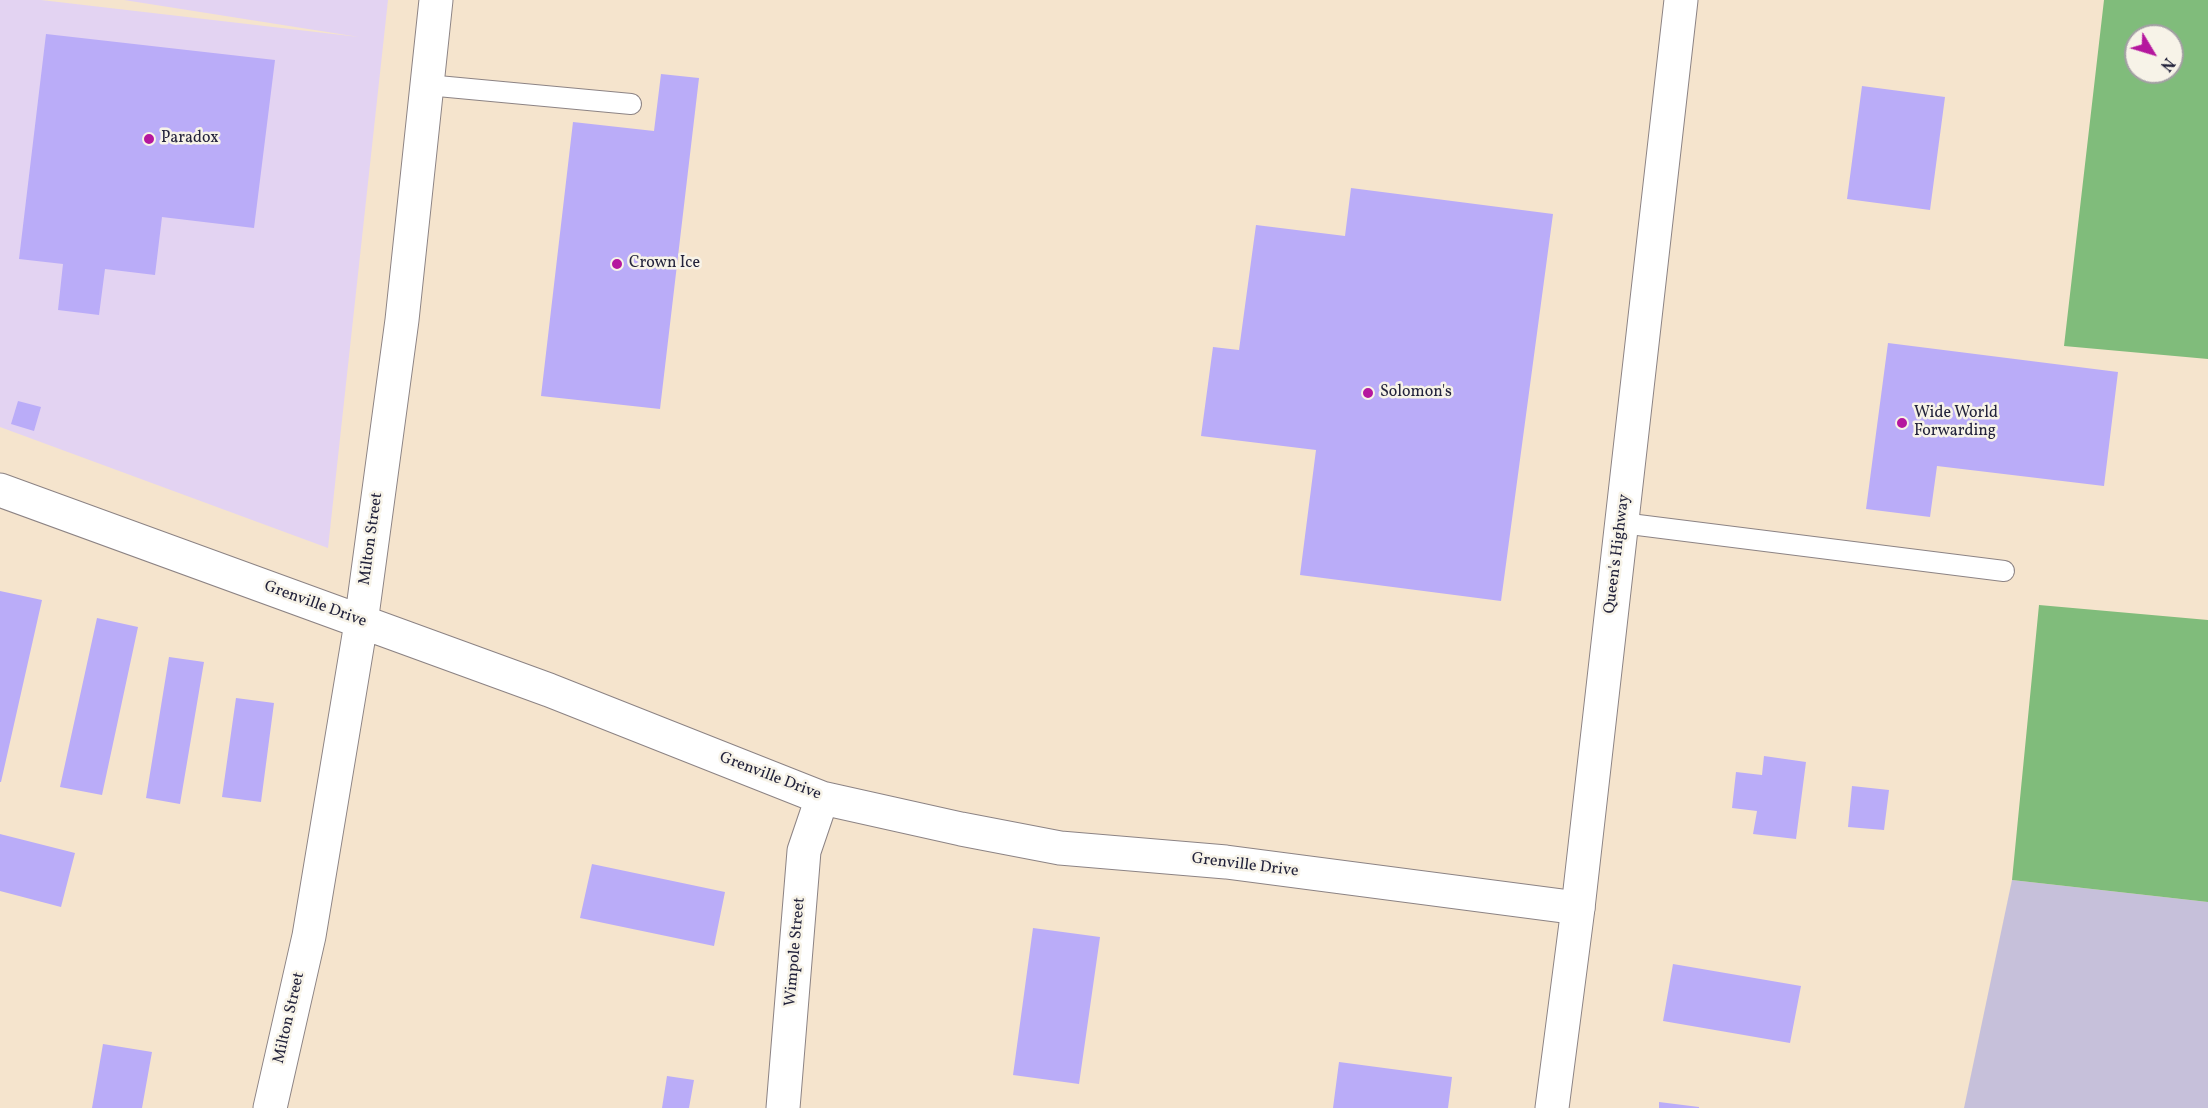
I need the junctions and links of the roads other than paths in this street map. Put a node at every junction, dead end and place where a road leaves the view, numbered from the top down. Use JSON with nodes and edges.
{"nodes":[{"id":1,"x":436,"y":0,"type":"edge"},
{"id":2,"x":1681,"y":0,"type":"edge"},
{"id":3,"x":427,"y":85,"type":"junction"},
{"id":4,"x":631,"y":104,"type":"dead end"},
{"id":5,"x":0,"y":490,"type":"edge"},
{"id":6,"x":1622,"y":523,"type":"junction"},
{"id":7,"x":2004,"y":571,"type":"dead end"},
{"id":8,"x":361,"y":623,"type":"junction"},
{"id":9,"x":822,"y":798,"type":"junction"},
{"id":10,"x":1578,"y":908,"type":"junction"},
{"id":11,"x":270,"y":1108,"type":"edge"},
{"id":12,"x":783,"y":1108,"type":"edge"},
{"id":13,"x":1552,"y":1108,"type":"edge"}],
"edges":[{"from":1,"to":3,"type":"street","name":"Milton Street"},
{"from":2,"to":6,"type":"street","name":"Queen's Highway"},
{"from":3,"to":4,"type":"lane"},
{"from":3,"to":8,"type":"street","name":"Milton Street"},
{"from":5,"to":8,"type":"street","name":"Grenville Drive"},
{"from":6,"to":7,"type":"lane"},
{"from":6,"to":10,"type":"street","name":"Queen's Highway"},
{"from":8,"to":9,"type":"street","name":"Grenville Drive"},
{"from":8,"to":11,"type":"street","name":"Milton Street"},
{"from":9,"to":10,"type":"street","name":"Grenville Drive"},
{"from":9,"to":12,"type":"street","name":"Wimpole Street"},
{"from":10,"to":13,"type":"street","name":"Queen's Highway"}]}
